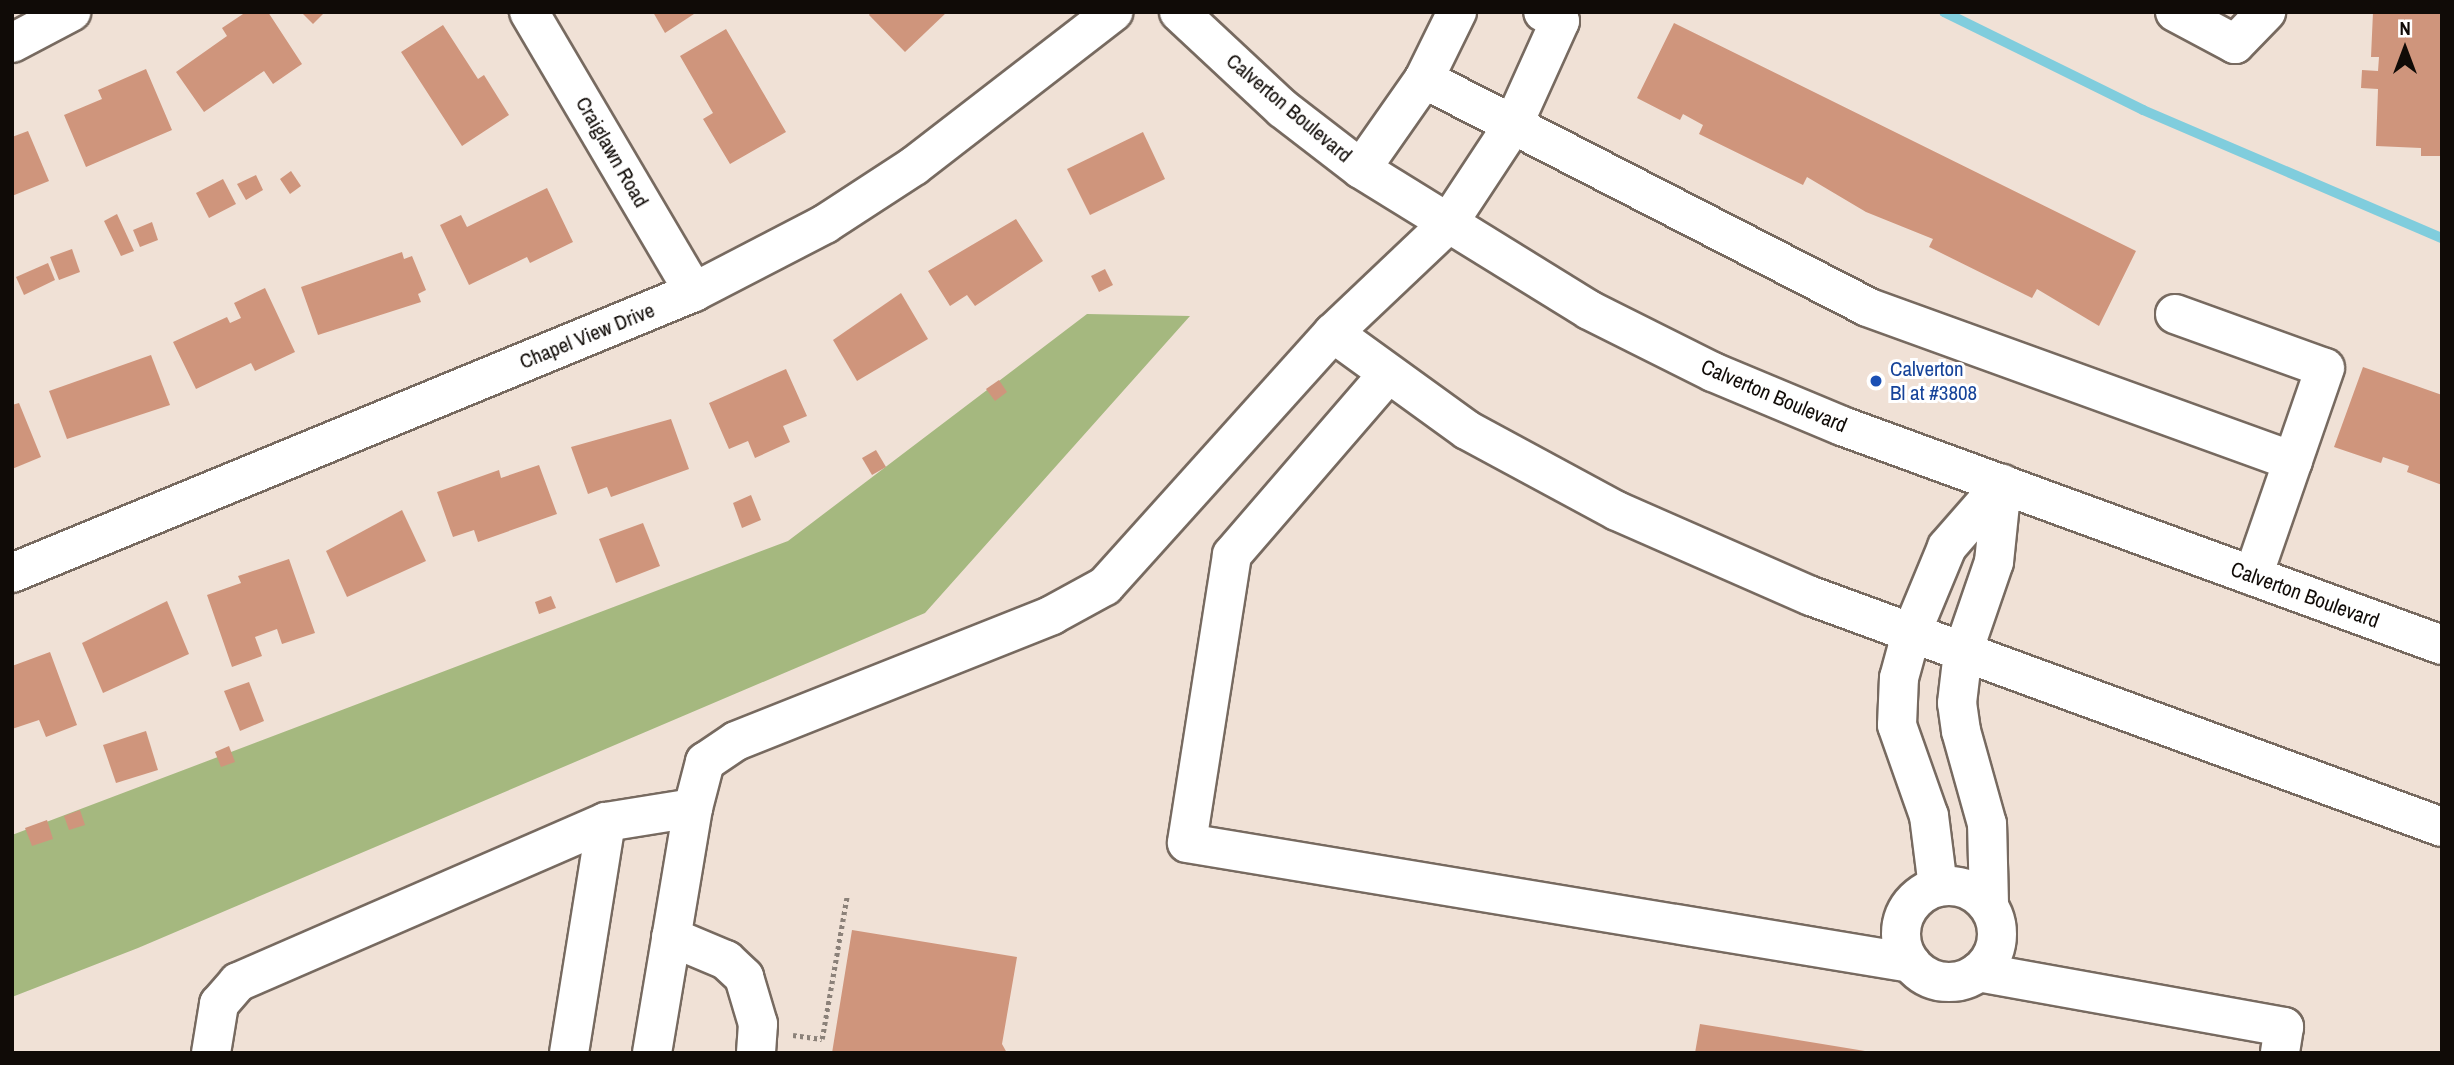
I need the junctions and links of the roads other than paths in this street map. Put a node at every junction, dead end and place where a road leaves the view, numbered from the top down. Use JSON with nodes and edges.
{"nodes":[{"id":1,"x":71,"y":12,"type":"edge"},
{"id":2,"x":530,"y":12,"type":"edge"},
{"id":3,"x":1113,"y":12,"type":"edge"},
{"id":4,"x":1179,"y":12,"type":"edge"},
{"id":5,"x":1457,"y":12,"type":"edge"},
{"id":6,"x":1543,"y":12,"type":"edge"},
{"id":7,"x":2175,"y":12,"type":"edge"},
{"id":8,"x":2266,"y":12,"type":"edge"},
{"id":9,"x":12,"y":43,"type":"edge"},
{"id":10,"x":1423,"y":79,"type":"junction"},
{"id":11,"x":1513,"y":125,"type":"junction"},
{"id":12,"x":1361,"y":169,"type":"junction"},
{"id":13,"x":1447,"y":225,"type":"junction"},
{"id":14,"x":694,"y":292,"type":"junction"},
{"id":15,"x":2175,"y":314,"type":"dead end"},
{"id":16,"x":1333,"y":333,"type":"junction"},
{"id":17,"x":1388,"y":374,"type":"junction"},
{"id":18,"x":2293,"y":461,"type":"junction"},
{"id":19,"x":2002,"y":484,"type":"junction"},
{"id":20,"x":12,"y":573,"type":"edge"},
{"id":21,"x":2253,"y":576,"type":"junction"},
{"id":22,"x":1910,"y":634,"type":"junction"},
{"id":23,"x":2442,"y":645,"type":"edge"},
{"id":24,"x":1963,"y":652,"type":"junction"},
{"id":25,"x":693,"y":808,"type":"junction"},
{"id":26,"x":606,"y":822,"type":"junction"},
{"id":27,"x":2442,"y":827,"type":"edge"},
{"id":28,"x":1938,"y":887,"type":"junction"},
{"id":29,"x":1989,"y":904,"type":"junction"},
{"id":30,"x":671,"y":937,"type":"junction"},
{"id":31,"x":1910,"y":962,"type":"junction"},
{"id":32,"x":1979,"y":972,"type":"junction"},
{"id":33,"x":772,"y":1044,"type":"edge"},
{"id":34,"x":211,"y":1053,"type":"edge"},
{"id":35,"x":569,"y":1053,"type":"edge"},
{"id":36,"x":652,"y":1053,"type":"edge"},
{"id":37,"x":2280,"y":1053,"type":"edge"}],
"edges":[{"from":1,"to":9,"type":"street"},
{"from":2,"to":14,"type":"street","name":"Craiglawn Road"},
{"from":3,"to":14,"type":"street","name":"Chapel View Drive"},
{"from":4,"to":12,"type":"street","name":"Calverton Boulevard"},
{"from":5,"to":10,"type":"street"},
{"from":6,"to":11,"type":"street"},
{"from":7,"to":8,"type":"street"},
{"from":10,"to":11,"type":"street"},
{"from":10,"to":12,"type":"street"},
{"from":11,"to":13,"type":"street"},
{"from":11,"to":18,"type":"street"},
{"from":12,"to":13,"type":"street","name":"Calverton Boulevard"},
{"from":13,"to":16,"type":"street"},
{"from":13,"to":19,"type":"street","name":"Calverton Boulevard"},
{"from":14,"to":20,"type":"street","name":"Chapel View Drive"},
{"from":15,"to":18,"type":"street"},
{"from":16,"to":17,"type":"street"},
{"from":16,"to":25,"type":"street"},
{"from":17,"to":22,"type":"street"},
{"from":17,"to":31,"type":"street"},
{"from":18,"to":21,"type":"street"},
{"from":19,"to":21,"type":"street","name":"Calverton Boulevard"},
{"from":19,"to":22,"type":"street"},
{"from":19,"to":24,"type":"street"},
{"from":21,"to":23,"type":"street","name":"Calverton Boulevard"},
{"from":22,"to":24,"type":"street"},
{"from":22,"to":28,"type":"street"},
{"from":24,"to":27,"type":"street"},
{"from":24,"to":29,"type":"street"},
{"from":25,"to":26,"type":"street"},
{"from":25,"to":30,"type":"street"},
{"from":26,"to":34,"type":"street"},
{"from":26,"to":35,"type":"street"},
{"from":28,"to":29,"type":"street"},
{"from":28,"to":31,"type":"street"},
{"from":29,"to":32,"type":"street"},
{"from":30,"to":33,"type":"street"},
{"from":30,"to":36,"type":"street"},
{"from":31,"to":32,"type":"street"},
{"from":32,"to":37,"type":"street"}]}
